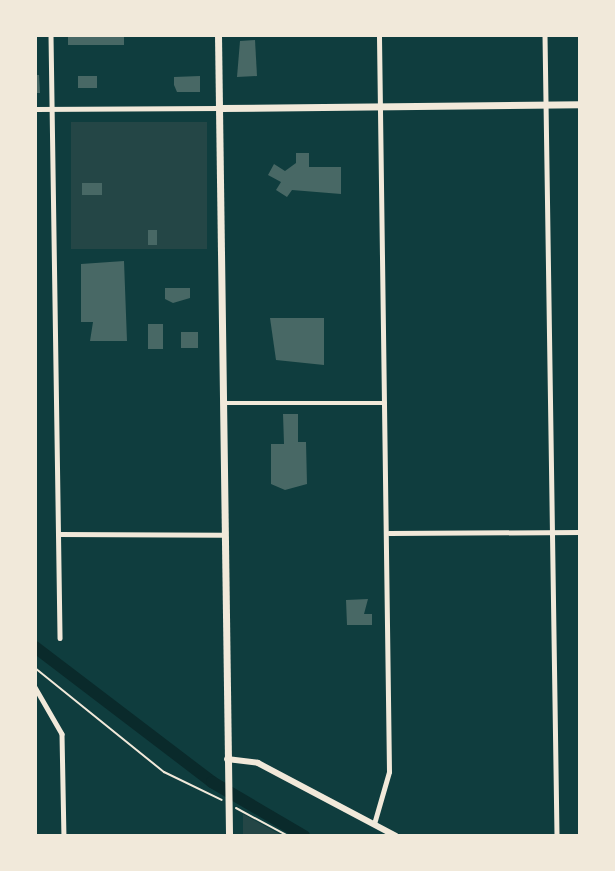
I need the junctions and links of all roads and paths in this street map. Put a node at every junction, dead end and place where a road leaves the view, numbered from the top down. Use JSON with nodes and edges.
{"nodes":[{"id":1,"x":51,"y":35,"type":"edge"},
{"id":2,"x":218,"y":35,"type":"edge"},
{"id":3,"x":379,"y":35,"type":"edge"},
{"id":4,"x":545,"y":35,"type":"edge"},
{"id":5,"x":580,"y":104,"type":"edge"},
{"id":6,"x":380,"y":105,"type":"junction"},
{"id":7,"x":546,"y":105,"type":"junction"},
{"id":8,"x":220,"y":108,"type":"junction"},
{"id":9,"x":35,"y":109,"type":"edge"},
{"id":10,"x":52,"y":109,"type":"junction"},
{"id":11,"x":224,"y":403,"type":"junction"},
{"id":12,"x":385,"y":403,"type":"junction"},
{"id":13,"x":553,"y":532,"type":"junction"},
{"id":14,"x":580,"y":532,"type":"edge"},
{"id":15,"x":388,"y":533,"type":"junction"},
{"id":16,"x":59,"y":534,"type":"junction"},
{"id":17,"x":225,"y":535,"type":"junction"},
{"id":18,"x":60,"y":638,"type":"dead end"},
{"id":19,"x":35,"y":668,"type":"edge"},
{"id":20,"x":35,"y":687,"type":"edge"},
{"id":21,"x":227,"y":759,"type":"junction"},
{"id":22,"x":374,"y":824,"type":"junction"},
{"id":23,"x":64,"y":836,"type":"edge"},
{"id":24,"x":229,"y":836,"type":"edge"},
{"id":25,"x":288,"y":836,"type":"edge"},
{"id":26,"x":396,"y":836,"type":"edge"},
{"id":27,"x":557,"y":836,"type":"edge"}],
"edges":[{"from":1,"to":10,"type":"street"},
{"from":2,"to":8,"type":"main road"},
{"from":3,"to":6,"type":"street"},
{"from":4,"to":7,"type":"street"},
{"from":5,"to":7,"type":"main road"},
{"from":6,"to":7,"type":"main road"},
{"from":6,"to":8,"type":"main road"},
{"from":6,"to":12,"type":"street"},
{"from":7,"to":13,"type":"street"},
{"from":8,"to":10,"type":"street"},
{"from":8,"to":11,"type":"main road"},
{"from":9,"to":10,"type":"street"},
{"from":10,"to":16,"type":"street"},
{"from":11,"to":12,"type":"street"},
{"from":11,"to":17,"type":"main road"},
{"from":12,"to":15,"type":"street"},
{"from":13,"to":14,"type":"street"},
{"from":13,"to":15,"type":"street"},
{"from":13,"to":27,"type":"street"},
{"from":15,"to":22,"type":"street"},
{"from":16,"to":17,"type":"street"},
{"from":16,"to":18,"type":"street"},
{"from":17,"to":21,"type":"main road"},
{"from":19,"to":25,"type":"path"},
{"from":20,"to":23,"type":"street"},
{"from":21,"to":22,"type":"main road"},
{"from":21,"to":24,"type":"main road"},
{"from":22,"to":26,"type":"main road"}]}
